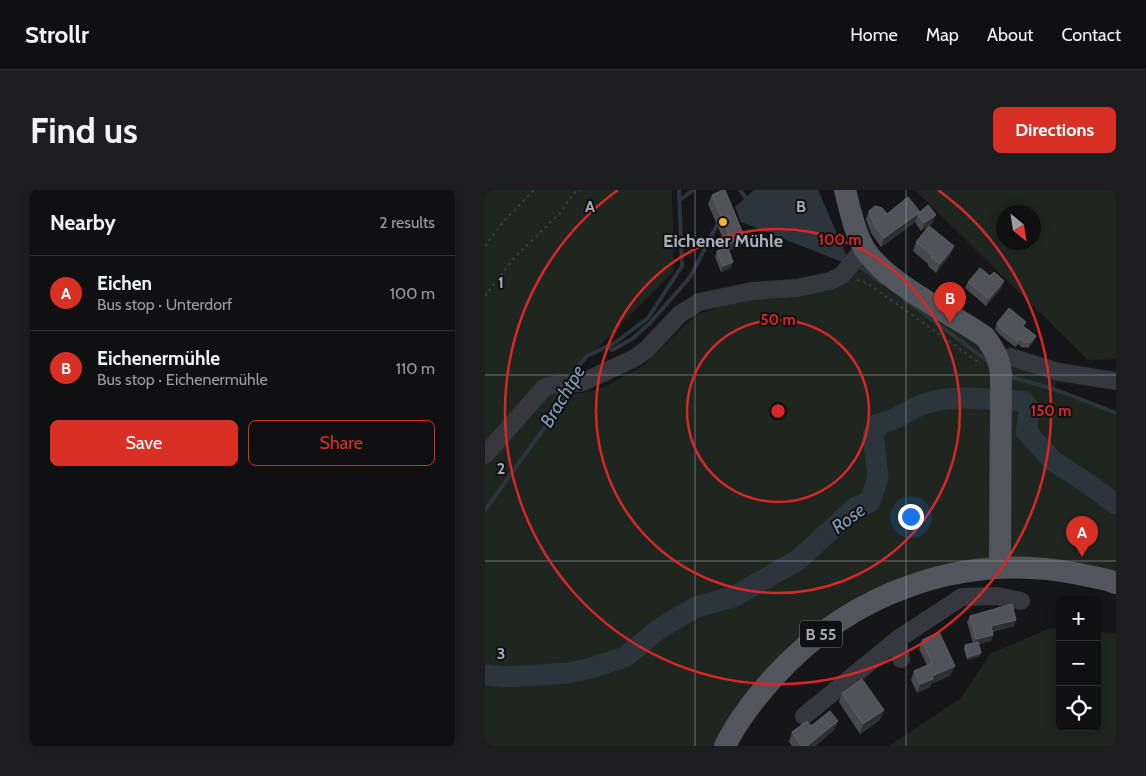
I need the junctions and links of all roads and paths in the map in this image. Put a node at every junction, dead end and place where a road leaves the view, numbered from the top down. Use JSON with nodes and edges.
{"nodes":[{"id":1,"x":533,"y":190,"type":"edge"},
{"id":2,"x":581,"y":190,"type":"edge"},
{"id":3,"x":845,"y":190,"type":"edge"},
{"id":4,"x":574,"y":192,"type":"edge"},
{"id":5,"x":485,"y":246,"type":"edge"},
{"id":6,"x":864,"y":248,"type":"junction"},
{"id":7,"x":841,"y":275,"type":"junction"},
{"id":8,"x":485,"y":296,"type":"edge"},
{"id":9,"x":1000,"y":377,"type":"junction"},
{"id":10,"x":1116,"y":381,"type":"edge"},
{"id":11,"x":485,"y":455,"type":"edge"},
{"id":12,"x":1000,"y":568,"type":"junction"},
{"id":13,"x":956,"y":573,"type":"junction"},
{"id":14,"x":1116,"y":583,"type":"edge"},
{"id":15,"x":962,"y":597,"type":"junction"},
{"id":16,"x":1021,"y":601,"type":"dead end"},
{"id":17,"x":898,"y":639,"type":"junction"},
{"id":18,"x":901,"y":659,"type":"dead end"},
{"id":19,"x":803,"y":716,"type":"dead end"},
{"id":20,"x":725,"y":746,"type":"edge"}],
"edges":[{"from":1,"to":5,"type":"path"},
{"from":2,"to":4,"type":"path"},
{"from":3,"to":6,"type":"main road"},
{"from":4,"to":8,"type":"path"},
{"from":6,"to":7,"type":"street"},
{"from":6,"to":9,"type":"main road"},
{"from":7,"to":9,"type":"path"},
{"from":7,"to":11,"type":"street"},
{"from":9,"to":10,"type":"street"},
{"from":9,"to":12,"type":"main road"},
{"from":12,"to":13,"type":"main road","number":"B 55"},
{"from":12,"to":14,"type":"main road","number":"B 55"},
{"from":13,"to":15,"type":"street"},
{"from":13,"to":20,"type":"main road","number":"B 55"},
{"from":15,"to":16,"type":"street"},
{"from":15,"to":17,"type":"street"},
{"from":17,"to":18,"type":"street"},
{"from":17,"to":19,"type":"street"}]}
